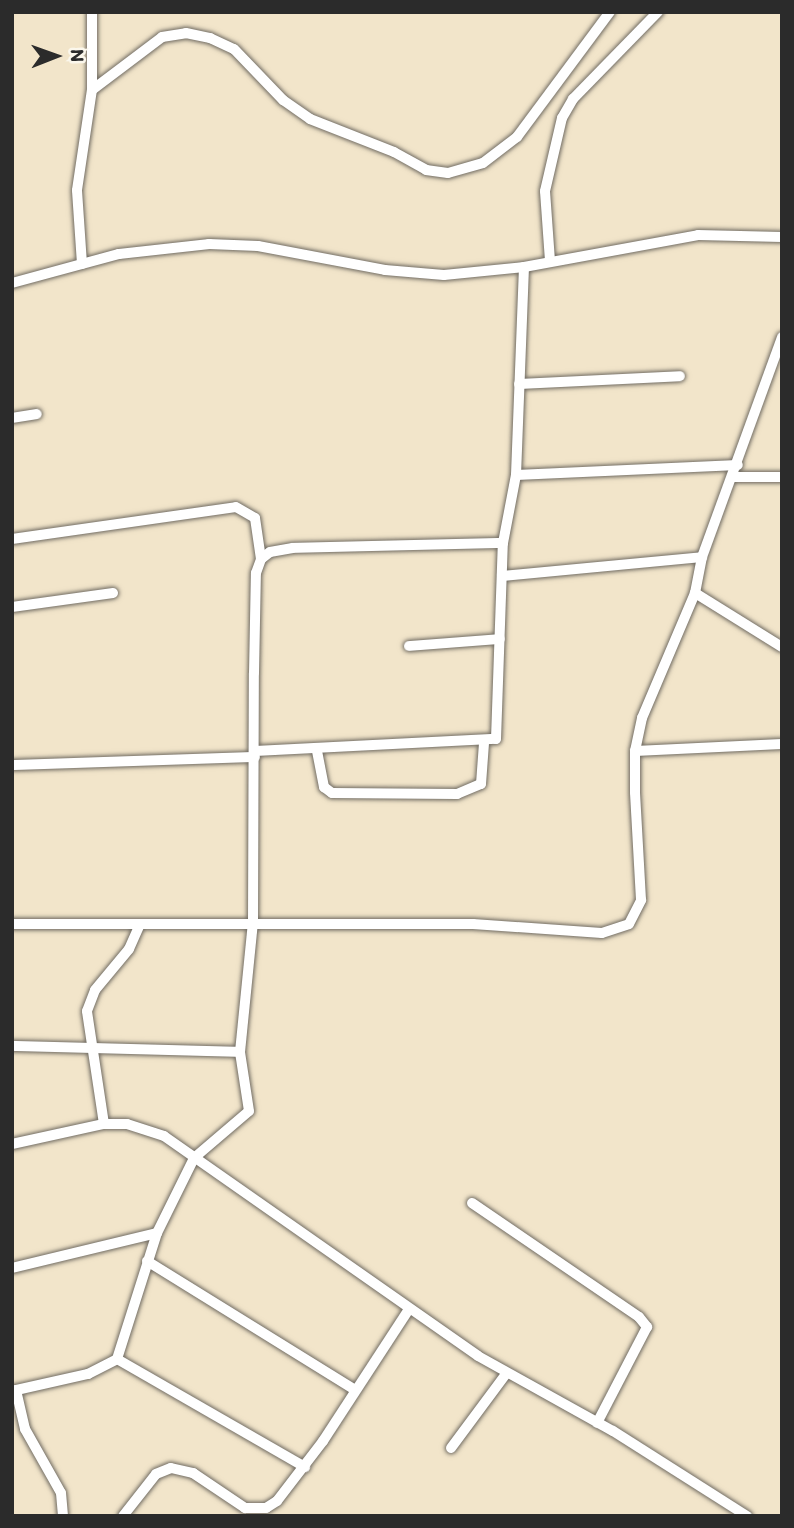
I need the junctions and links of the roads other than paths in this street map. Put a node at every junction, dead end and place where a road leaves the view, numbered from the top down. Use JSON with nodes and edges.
{"nodes":[{"id":1,"x":92,"y":12,"type":"edge"},
{"id":2,"x":610,"y":12,"type":"edge"},
{"id":3,"x":658,"y":12,"type":"edge"},
{"id":4,"x":92,"y":90,"type":"junction"},
{"id":5,"x":782,"y":237,"type":"edge"},
{"id":6,"x":550,"y":261,"type":"junction"},
{"id":7,"x":82,"y":264,"type":"junction"},
{"id":8,"x":524,"y":267,"type":"junction"},
{"id":9,"x":12,"y":283,"type":"edge"},
{"id":10,"x":781,"y":344,"type":"edge"},
{"id":11,"x":680,"y":376,"type":"dead end"},
{"id":12,"x":519,"y":384,"type":"junction"},
{"id":13,"x":37,"y":414,"type":"dead end"},
{"id":14,"x":12,"y":418,"type":"edge"},
{"id":15,"x":738,"y":465,"type":"junction"},
{"id":16,"x":516,"y":475,"type":"junction"},
{"id":17,"x":734,"y":477,"type":"junction"},
{"id":18,"x":782,"y":477,"type":"edge"},
{"id":19,"x":12,"y":539,"type":"edge"},
{"id":20,"x":503,"y":543,"type":"junction"},
{"id":21,"x":702,"y":557,"type":"junction"},
{"id":22,"x":261,"y":559,"type":"junction"},
{"id":23,"x":502,"y":576,"type":"junction"},
{"id":24,"x":113,"y":593,"type":"dead end"},
{"id":25,"x":695,"y":593,"type":"junction"},
{"id":26,"x":12,"y":607,"type":"edge"},
{"id":27,"x":500,"y":639,"type":"junction"},
{"id":28,"x":410,"y":646,"type":"dead end"},
{"id":29,"x":782,"y":647,"type":"edge"},
{"id":30,"x":484,"y":743,"type":"junction"},
{"id":31,"x":782,"y":744,"type":"edge"},
{"id":32,"x":317,"y":751,"type":"junction"},
{"id":33,"x":635,"y":751,"type":"junction"},
{"id":34,"x":255,"y":754,"type":"junction"},
{"id":35,"x":12,"y":765,"type":"edge"},
{"id":36,"x":253,"y":922,"type":"junction"},
{"id":37,"x":12,"y":924,"type":"edge"},
{"id":38,"x":140,"y":924,"type":"junction"},
{"id":39,"x":12,"y":1046,"type":"edge"},
{"id":40,"x":96,"y":1049,"type":"junction"},
{"id":41,"x":240,"y":1052,"type":"junction"},
{"id":42,"x":104,"y":1124,"type":"junction"},
{"id":43,"x":12,"y":1144,"type":"edge"},
{"id":44,"x":194,"y":1158,"type":"junction"},
{"id":45,"x":472,"y":1203,"type":"dead end"},
{"id":46,"x":157,"y":1233,"type":"junction"},
{"id":47,"x":147,"y":1261,"type":"junction"},
{"id":48,"x":12,"y":1268,"type":"edge"},
{"id":49,"x":409,"y":1309,"type":"junction"},
{"id":50,"x":117,"y":1359,"type":"junction"},
{"id":51,"x":506,"y":1374,"type":"junction"},
{"id":52,"x":355,"y":1390,"type":"junction"},
{"id":53,"x":14,"y":1391,"type":"edge"},
{"id":54,"x":597,"y":1423,"type":"junction"},
{"id":55,"x":451,"y":1448,"type":"dead end"},
{"id":56,"x":305,"y":1466,"type":"junction"},
{"id":57,"x":735,"y":1513,"type":"edge"},
{"id":58,"x":62,"y":1516,"type":"edge"},
{"id":59,"x":123,"y":1516,"type":"edge"},
{"id":60,"x":747,"y":1516,"type":"edge"}],
"edges":[{"from":1,"to":4,"type":"street"},
{"from":2,"to":4,"type":"street"},
{"from":3,"to":6,"type":"street"},
{"from":4,"to":7,"type":"street"},
{"from":5,"to":6,"type":"street"},
{"from":6,"to":8,"type":"street"},
{"from":7,"to":8,"type":"street"},
{"from":7,"to":9,"type":"street"},
{"from":8,"to":12,"type":"street"},
{"from":10,"to":15,"type":"street"},
{"from":11,"to":12,"type":"street"},
{"from":12,"to":16,"type":"street"},
{"from":13,"to":14,"type":"street"},
{"from":15,"to":16,"type":"street"},
{"from":15,"to":17,"type":"street"},
{"from":16,"to":20,"type":"street"},
{"from":17,"to":18,"type":"street"},
{"from":17,"to":21,"type":"street"},
{"from":19,"to":22,"type":"street"},
{"from":20,"to":22,"type":"street"},
{"from":20,"to":23,"type":"street"},
{"from":21,"to":23,"type":"street"},
{"from":21,"to":25,"type":"street"},
{"from":22,"to":34,"type":"street"},
{"from":23,"to":27,"type":"street"},
{"from":24,"to":26,"type":"street"},
{"from":25,"to":29,"type":"street"},
{"from":25,"to":33,"type":"street"},
{"from":27,"to":28,"type":"street"},
{"from":27,"to":30,"type":"street"},
{"from":30,"to":32,"type":"street"},
{"from":30,"to":32,"type":"street"},
{"from":31,"to":33,"type":"street"},
{"from":32,"to":34,"type":"street"},
{"from":33,"to":36,"type":"street"},
{"from":34,"to":35,"type":"street"},
{"from":34,"to":36,"type":"street"},
{"from":36,"to":38,"type":"street"},
{"from":36,"to":41,"type":"street"},
{"from":37,"to":38,"type":"street"},
{"from":38,"to":40,"type":"street"},
{"from":39,"to":40,"type":"street"},
{"from":40,"to":41,"type":"street"},
{"from":40,"to":42,"type":"street"},
{"from":41,"to":44,"type":"street"},
{"from":42,"to":43,"type":"street"},
{"from":42,"to":44,"type":"street"},
{"from":44,"to":46,"type":"street"},
{"from":44,"to":49,"type":"street"},
{"from":45,"to":54,"type":"street"},
{"from":46,"to":47,"type":"street"},
{"from":46,"to":48,"type":"street"},
{"from":47,"to":50,"type":"street"},
{"from":47,"to":52,"type":"street"},
{"from":49,"to":51,"type":"street"},
{"from":49,"to":52,"type":"street"},
{"from":50,"to":53,"type":"street"},
{"from":50,"to":56,"type":"street"},
{"from":51,"to":54,"type":"street"},
{"from":51,"to":55,"type":"street"},
{"from":52,"to":56,"type":"street"},
{"from":53,"to":58,"type":"street"},
{"from":54,"to":57,"type":"street"},
{"from":56,"to":59,"type":"street"},
{"from":57,"to":60,"type":"street"}]}
